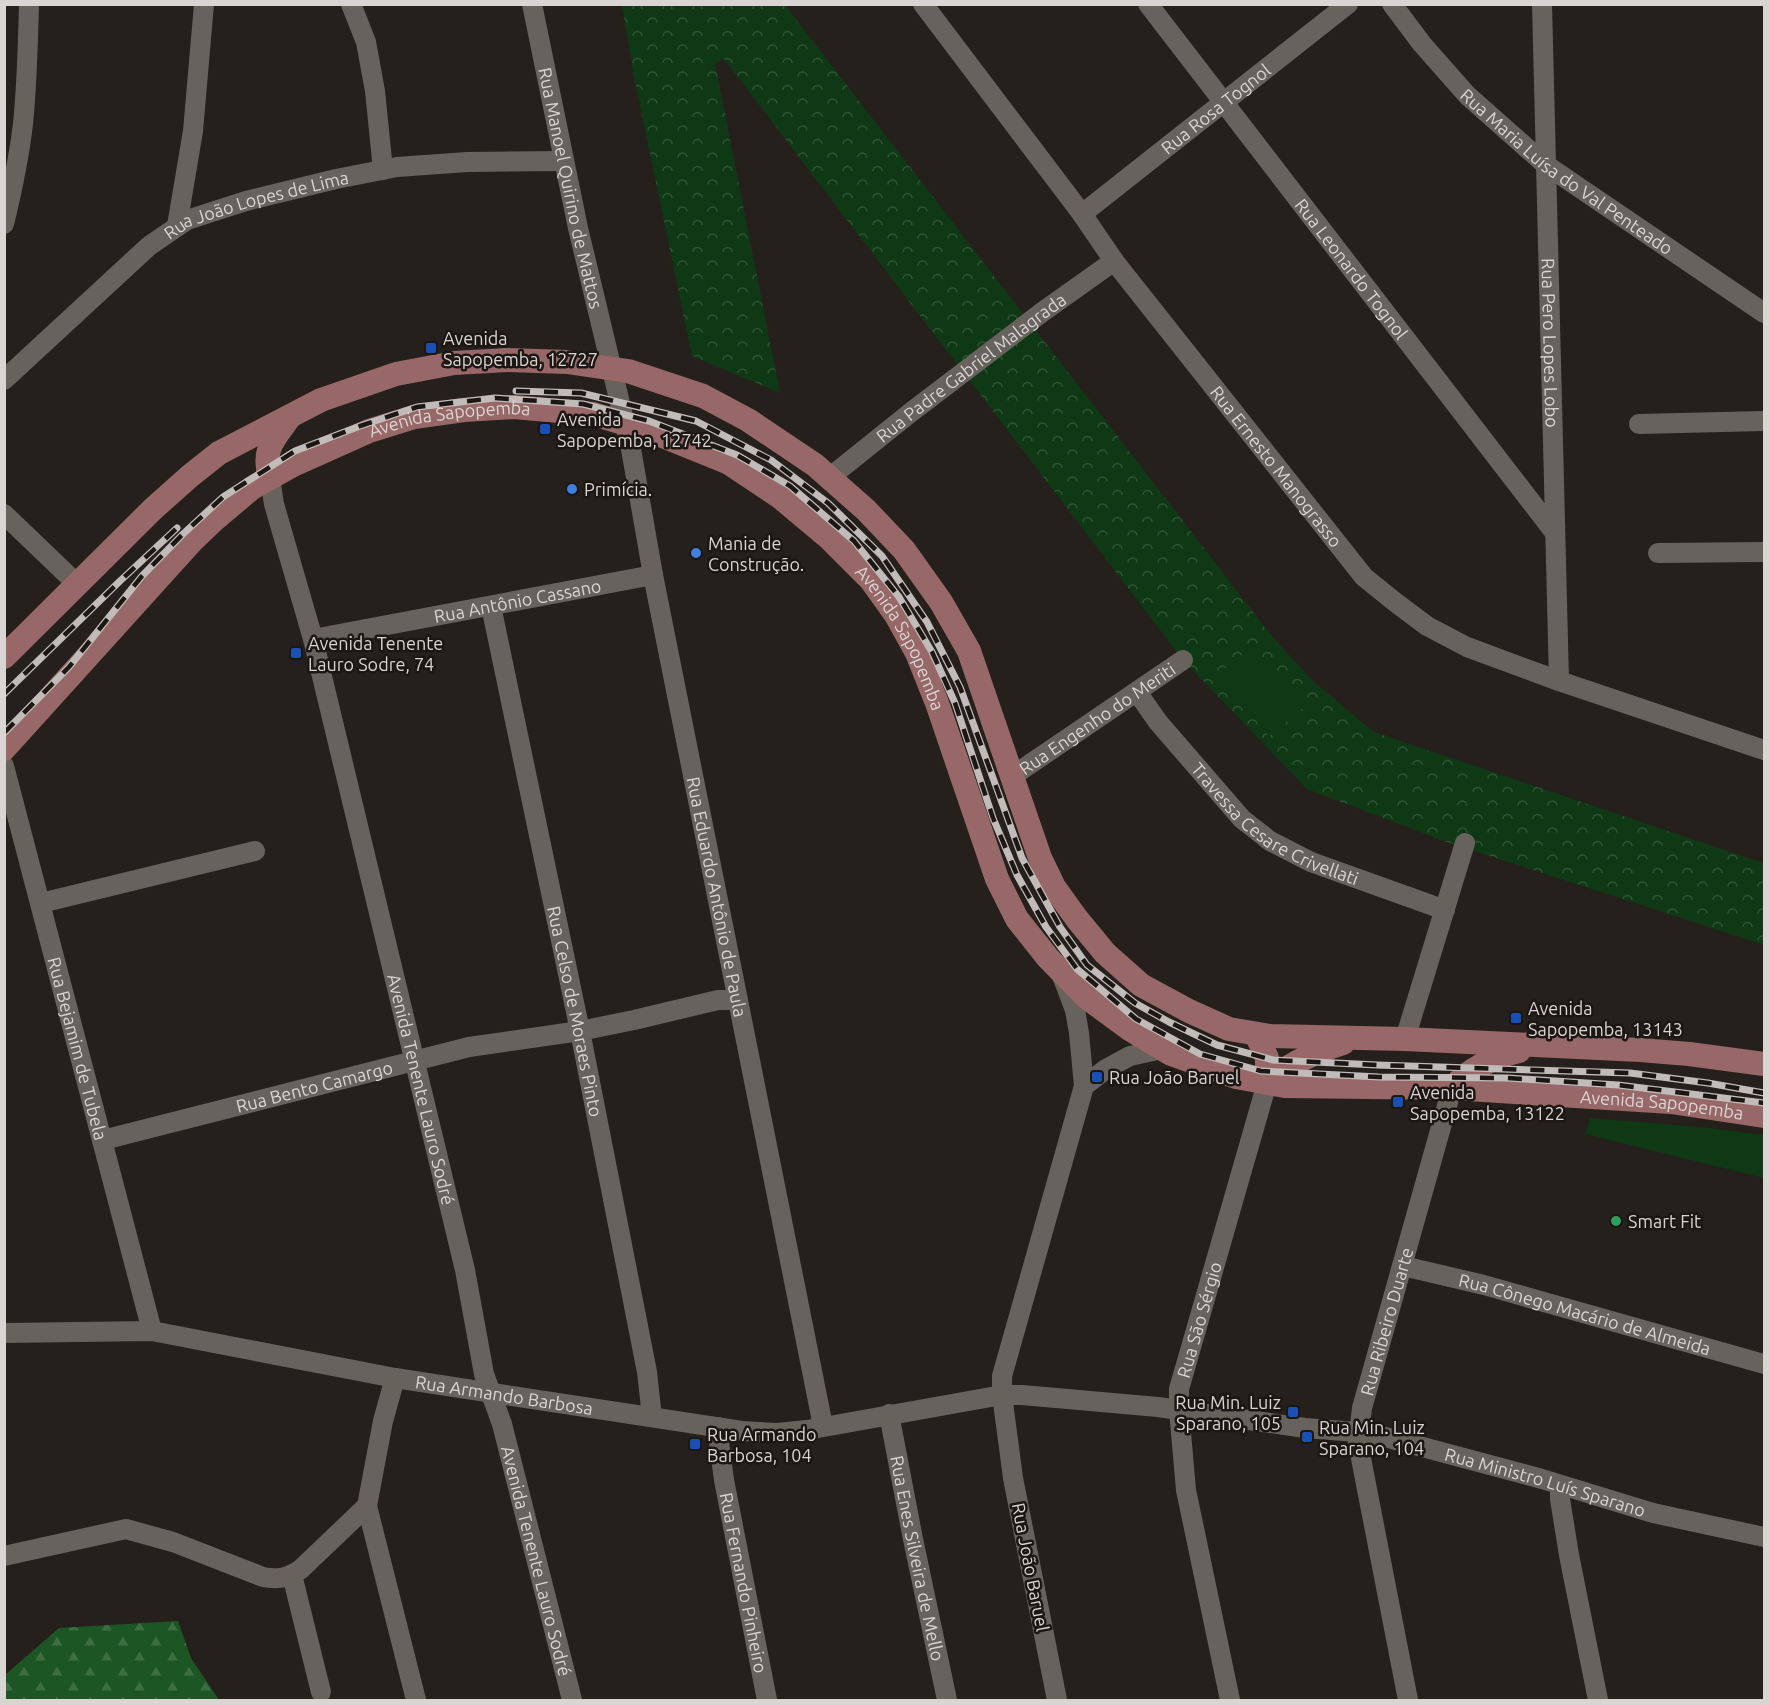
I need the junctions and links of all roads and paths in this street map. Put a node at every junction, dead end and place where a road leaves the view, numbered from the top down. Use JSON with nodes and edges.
{"nodes":[{"id":1,"x":29,"y":4,"type":"edge"},
{"id":2,"x":204,"y":4,"type":"edge"},
{"id":3,"x":351,"y":4,"type":"edge"},
{"id":4,"x":532,"y":4,"type":"edge"},
{"id":5,"x":923,"y":4,"type":"edge"},
{"id":6,"x":1148,"y":4,"type":"edge"},
{"id":7,"x":1348,"y":4,"type":"edge"},
{"id":8,"x":1392,"y":4,"type":"edge"},
{"id":9,"x":1542,"y":4,"type":"edge"},
{"id":10,"x":1224,"y":102,"type":"junction"},
{"id":11,"x":564,"y":161,"type":"junction"},
{"id":12,"x":1546,"y":165,"type":"junction"},
{"id":13,"x":383,"y":170,"type":"junction"},
{"id":14,"x":1082,"y":214,"type":"junction"},
{"id":15,"x":4,"y":224,"type":"edge"},
{"id":16,"x":177,"y":226,"type":"junction"},
{"id":17,"x":1114,"y":261,"type":"junction"},
{"id":18,"x":1764,"y":313,"type":"edge"},
{"id":19,"x":611,"y":369,"type":"junction"},
{"id":20,"x":4,"y":380,"type":"edge"},
{"id":21,"x":290,"y":416,"type":"junction"},
{"id":22,"x":1764,"y":421,"type":"edge"},
{"id":23,"x":624,"y":423,"type":"junction"},
{"id":24,"x":1639,"y":424,"type":"dead end"},
{"id":25,"x":270,"y":478,"type":"junction"},
{"id":26,"x":829,"y":478,"type":"junction"},
{"id":27,"x":4,"y":514,"type":"edge"},
{"id":28,"x":1555,"y":533,"type":"junction"},
{"id":29,"x":1658,"y":552,"type":"dead end"},
{"id":30,"x":1764,"y":552,"type":"edge"},
{"id":31,"x":653,"y":575,"type":"junction"},
{"id":32,"x":77,"y":584,"type":"junction"},
{"id":33,"x":491,"y":606,"type":"junction"},
{"id":34,"x":314,"y":639,"type":"junction"},
{"id":35,"x":4,"y":657,"type":"edge"},
{"id":36,"x":1183,"y":660,"type":"dead end"},
{"id":37,"x":1559,"y":681,"type":"junction"},
{"id":38,"x":1137,"y":693,"type":"junction"},
{"id":39,"x":4,"y":749,"type":"edge"},
{"id":40,"x":1764,"y":750,"type":"edge"},
{"id":41,"x":4,"y":766,"type":"edge"},
{"id":42,"x":1011,"y":777,"type":"junction"},
{"id":43,"x":1465,"y":843,"type":"dead end"},
{"id":44,"x":255,"y":850,"type":"dead end"},
{"id":45,"x":40,"y":903,"type":"junction"},
{"id":46,"x":1445,"y":910,"type":"junction"},
{"id":47,"x":1058,"y":969,"type":"junction"},
{"id":48,"x":738,"y":1000,"type":"junction"},
{"id":49,"x":580,"y":1031,"type":"junction"},
{"id":50,"x":1256,"y":1034,"type":"junction"},
{"id":51,"x":1366,"y":1039,"type":"junction"},
{"id":52,"x":1405,"y":1039,"type":"junction"},
{"id":53,"x":1575,"y":1048,"type":"junction"},
{"id":54,"x":1162,"y":1049,"type":"junction"},
{"id":55,"x":414,"y":1061,"type":"junction"},
{"id":56,"x":1764,"y":1064,"type":"edge"},
{"id":57,"x":1266,"y":1083,"type":"junction"},
{"id":58,"x":1084,"y":1086,"type":"junction"},
{"id":59,"x":1452,"y":1088,"type":"junction"},
{"id":60,"x":1764,"y":1099,"type":"edge"},
{"id":61,"x":1684,"y":1105,"type":"junction"},
{"id":62,"x":1764,"y":1116,"type":"edge"},
{"id":63,"x":103,"y":1140,"type":"junction"},
{"id":64,"x":1403,"y":1266,"type":"junction"},
{"id":65,"x":152,"y":1331,"type":"junction"},
{"id":66,"x":4,"y":1333,"type":"edge"},
{"id":67,"x":1764,"y":1364,"type":"edge"},
{"id":68,"x":395,"y":1378,"type":"junction"},
{"id":69,"x":491,"y":1393,"type":"junction"},
{"id":70,"x":1002,"y":1395,"type":"junction"},
{"id":71,"x":1179,"y":1410,"type":"junction"},
{"id":72,"x":889,"y":1414,"type":"junction"},
{"id":73,"x":652,"y":1417,"type":"junction"},
{"id":74,"x":823,"y":1426,"type":"junction"},
{"id":75,"x":717,"y":1427,"type":"junction"},
{"id":76,"x":1359,"y":1432,"type":"junction"},
{"id":77,"x":1560,"y":1485,"type":"junction"},
{"id":78,"x":367,"y":1506,"type":"junction"},
{"id":79,"x":1764,"y":1537,"type":"edge"},
{"id":80,"x":4,"y":1556,"type":"edge"},
{"id":81,"x":292,"y":1575,"type":"junction"},
{"id":82,"x":321,"y":1692,"type":"dead end"},
{"id":83,"x":416,"y":1701,"type":"edge"},
{"id":84,"x":572,"y":1701,"type":"edge"},
{"id":85,"x":767,"y":1701,"type":"edge"},
{"id":86,"x":947,"y":1701,"type":"edge"},
{"id":87,"x":1058,"y":1701,"type":"edge"},
{"id":88,"x":1230,"y":1701,"type":"edge"},
{"id":89,"x":1408,"y":1701,"type":"edge"},
{"id":90,"x":1598,"y":1701,"type":"edge"}],
"edges":[{"from":1,"to":15,"type":"street"},
{"from":2,"to":16,"type":"street"},
{"from":3,"to":13,"type":"street"},
{"from":4,"to":11,"type":"street","name":"Rua Manoel Quirino de Mattos"},
{"from":5,"to":14,"type":"street","name":"Rua Ernesto Manograsso"},
{"from":6,"to":10,"type":"street","name":"Rua Leonardo Tognol"},
{"from":7,"to":10,"type":"street","name":"Rua Rosa Tognol"},
{"from":8,"to":12,"type":"street","name":"Rua Maria Luísa do Val Penteado"},
{"from":9,"to":12,"type":"street","name":"Rua Pero Lopes Lobo"},
{"from":10,"to":14,"type":"street","name":"Rua Rosa Tognol"},
{"from":10,"to":28,"type":"street","name":"Rua Leonardo Tognol"},
{"from":11,"to":13,"type":"street","name":"Rua João Lopes de Lima"},
{"from":11,"to":19,"type":"street","name":"Rua Manoel Quirino de Mattos"},
{"from":12,"to":18,"type":"street","name":"Rua Maria Luísa do Val Penteado"},
{"from":12,"to":28,"type":"street","name":"Rua Pero Lopes Lobo"},
{"from":13,"to":16,"type":"street","name":"Rua João Lopes de Lima"},
{"from":14,"to":17,"type":"street","name":"Rua Ernesto Manograsso"},
{"from":16,"to":20,"type":"street","name":"Rua João Lopes de Lima"},
{"from":17,"to":26,"type":"street","name":"Rua Padre Gabriel Malagrada"},
{"from":17,"to":37,"type":"street","name":"Rua Ernesto Manograsso"},
{"from":19,"to":21,"type":"main road"},
{"from":19,"to":23,"type":"street","name":"Rua Eduardo Antônio de Paula"},
{"from":19,"to":26,"type":"main road"},
{"from":21,"to":25,"type":"main road"},
{"from":21,"to":32,"type":"main road"},
{"from":22,"to":24,"type":"street"},
{"from":23,"to":25,"type":"main road","name":"Avenida Sapopemba"},
{"from":23,"to":31,"type":"street","name":"Rua Eduardo Antônio de Paula"},
{"from":23,"to":47,"type":"main road","name":"Avenida Sapopemba"},
{"from":25,"to":34,"type":"street","name":"Avenida Tenente Lauro Sodré"},
{"from":25,"to":39,"type":"main road","name":"Avenida Sapopemba"},
{"from":26,"to":42,"type":"main road"},
{"from":27,"to":32,"type":"street"},
{"from":28,"to":37,"type":"street","name":"Rua Pero Lopes Lobo"},
{"from":29,"to":30,"type":"street"},
{"from":31,"to":33,"type":"street","name":"Rua Antônio Cassano"},
{"from":31,"to":48,"type":"street","name":"Rua Eduardo Antônio de Paula"},
{"from":32,"to":35,"type":"main road"},
{"from":33,"to":34,"type":"street","name":"Rua Antônio Cassano"},
{"from":33,"to":49,"type":"street","name":"Rua Celso de Moraes Pinto"},
{"from":34,"to":55,"type":"street","name":"Avenida Tenente Lauro Sodré"},
{"from":36,"to":38,"type":"street","name":"Rua Engenho do Meriti"},
{"from":37,"to":40,"type":"street","name":"Rua Ernesto Manograsso"},
{"from":38,"to":42,"type":"street","name":"Rua Engenho do Meriti"},
{"from":38,"to":46,"type":"street","name":"Travessa Cesare Crivellati"},
{"from":41,"to":45,"type":"street","name":"Rua Bejamim de Tubela"},
{"from":42,"to":50,"type":"main road"},
{"from":43,"to":46,"type":"street"},
{"from":44,"to":45,"type":"street"},
{"from":45,"to":63,"type":"street","name":"Rua Bejamim de Tubela"},
{"from":46,"to":52,"type":"street"},
{"from":47,"to":54,"type":"main road","name":"Avenida Sapopemba"},
{"from":47,"to":58,"type":"street","name":"Rua João Baruel"},
{"from":48,"to":49,"type":"street","name":"Rua Bento Camargo"},
{"from":48,"to":74,"type":"street","name":"Rua Eduardo Antônio de Paula"},
{"from":49,"to":55,"type":"street","name":"Rua Bento Camargo"},
{"from":49,"to":73,"type":"street","name":"Rua Celso de Moraes Pinto"},
{"from":50,"to":51,"type":"main road"},
{"from":50,"to":57,"type":"main road"},
{"from":51,"to":52,"type":"main road"},
{"from":51,"to":57,"type":"main road"},
{"from":52,"to":53,"type":"main road"},
{"from":53,"to":56,"type":"main road"},
{"from":53,"to":59,"type":"main road"},
{"from":54,"to":57,"type":"main road","name":"Avenida Sapopemba"},
{"from":54,"to":58,"type":"street"},
{"from":55,"to":63,"type":"street","name":"Rua Bento Camargo"},
{"from":55,"to":69,"type":"street","name":"Avenida Tenente Lauro Sodré"},
{"from":57,"to":59,"type":"main road","name":"Avenida Sapopemba"},
{"from":57,"to":71,"type":"street","name":"Rua São Sérgio"},
{"from":58,"to":70,"type":"street","name":"Rua João Baruel"},
{"from":59,"to":61,"type":"main road","name":"Avenida Sapopemba"},
{"from":59,"to":64,"type":"street","name":"Rua Ribeiro Duarte"},
{"from":60,"to":61,"type":"main road"},
{"from":61,"to":62,"type":"main road","name":"Avenida Sapopemba"},
{"from":63,"to":65,"type":"street","name":"Rua Bejamim de Tubela"},
{"from":64,"to":67,"type":"street","name":"Rua Cônego Macário de Almeida"},
{"from":64,"to":76,"type":"street","name":"Rua Ribeiro Duarte"},
{"from":65,"to":66,"type":"street","name":"Rua Armando Barbosa"},
{"from":65,"to":68,"type":"street","name":"Rua Armando Barbosa"},
{"from":68,"to":69,"type":"street","name":"Rua Armando Barbosa"},
{"from":68,"to":78,"type":"street"},
{"from":69,"to":73,"type":"street","name":"Rua Armando Barbosa"},
{"from":69,"to":84,"type":"street","name":"Avenida Tenente Lauro Sodré"},
{"from":70,"to":71,"type":"street","name":"Rua Ministro Luís Sparano"},
{"from":70,"to":72,"type":"street","name":"Rua Armando Barbosa"},
{"from":70,"to":87,"type":"street","name":"Rua João Baruel"},
{"from":71,"to":76,"type":"street","name":"Rua Ministro Luís Sparano"},
{"from":71,"to":88,"type":"street","name":"Rua São Sérgio"},
{"from":72,"to":74,"type":"street","name":"Rua Armando Barbosa"},
{"from":72,"to":86,"type":"street","name":"Rua Enes Silveira de Mello"},
{"from":73,"to":75,"type":"street","name":"Rua Armando Barbosa"},
{"from":74,"to":75,"type":"street","name":"Rua Armando Barbosa"},
{"from":75,"to":85,"type":"street","name":"Rua Fernando Pinheiro"},
{"from":76,"to":77,"type":"street","name":"Rua Ministro Luís Sparano"},
{"from":76,"to":89,"type":"street","name":"Rua Ribeiro Duarte"},
{"from":77,"to":79,"type":"street","name":"Rua Ministro Luís Sparano"},
{"from":77,"to":90,"type":"street"},
{"from":78,"to":81,"type":"street"},
{"from":78,"to":83,"type":"street"},
{"from":80,"to":81,"type":"street"},
{"from":81,"to":82,"type":"street"}]}
